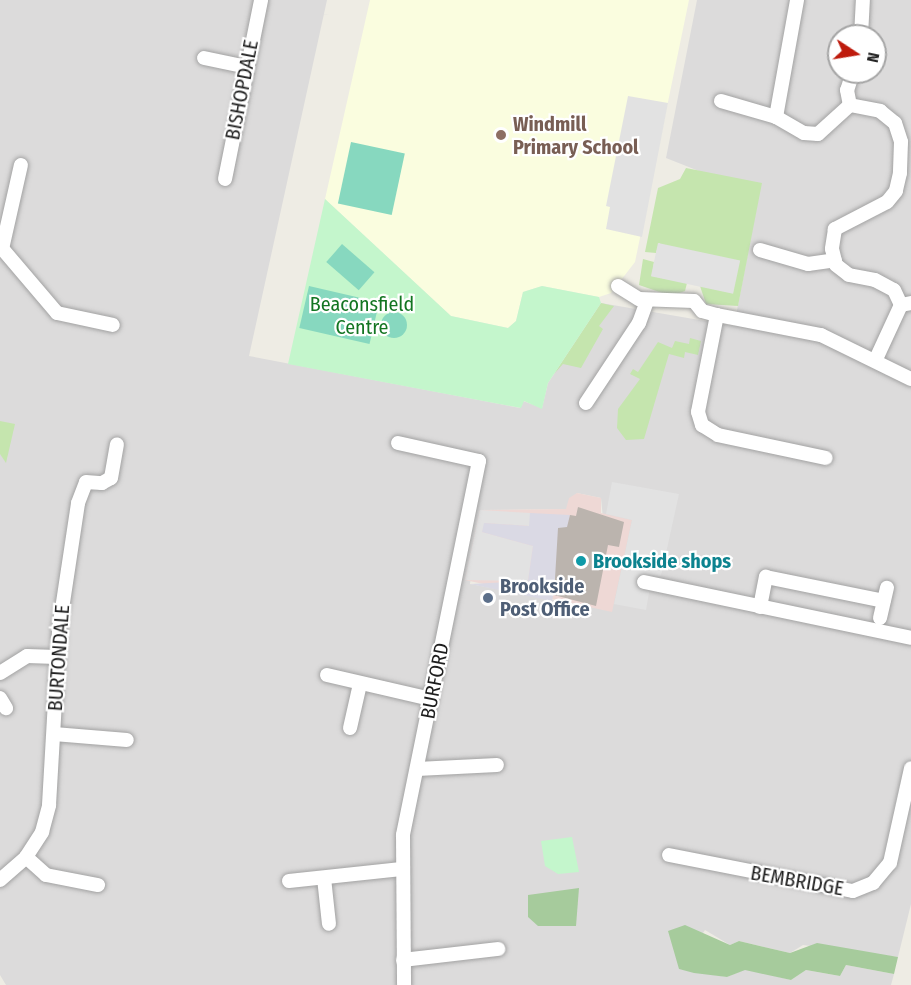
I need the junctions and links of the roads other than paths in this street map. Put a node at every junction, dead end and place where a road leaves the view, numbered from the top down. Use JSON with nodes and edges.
{"nodes":[{"id":1,"x":261,"y":0,"type":"edge"},
{"id":2,"x":797,"y":0,"type":"edge"},
{"id":3,"x":862,"y":0,"type":"edge"},
{"id":4,"x":861,"y":24,"type":"edge"},
{"id":5,"x":204,"y":58,"type":"dead end"},
{"id":6,"x":247,"y":67,"type":"junction"},
{"id":7,"x":850,"y":84,"type":"edge"},
{"id":8,"x":721,"y":101,"type":"dead end"},
{"id":9,"x":850,"y":105,"type":"junction"},
{"id":10,"x":776,"y":117,"type":"junction"},
{"id":11,"x":21,"y":165,"type":"dead end"},
{"id":12,"x":225,"y":179,"type":"dead end"},
{"id":13,"x":1,"y":248,"type":"edge"},
{"id":14,"x":760,"y":250,"type":"dead end"},
{"id":15,"x":835,"y":260,"type":"junction"},
{"id":16,"x":618,"y":286,"type":"dead end"},
{"id":17,"x":646,"y":301,"type":"junction"},
{"id":18,"x":906,"y":304,"type":"edge"},
{"id":19,"x":717,"y":315,"type":"junction"},
{"id":20,"x":113,"y":326,"type":"dead end"},
{"id":21,"x":876,"y":359,"type":"junction"},
{"id":22,"x":911,"y":379,"type":"edge"},
{"id":23,"x":586,"y":403,"type":"dead end"},
{"id":24,"x":398,"y":443,"type":"dead end"},
{"id":25,"x":117,"y":445,"type":"dead end"},
{"id":26,"x":826,"y":458,"type":"dead end"},
{"id":27,"x":644,"y":582,"type":"dead end"},
{"id":28,"x":760,"y":607,"type":"junction"},
{"id":29,"x":880,"y":618,"type":"dead end"},
{"id":30,"x":911,"y":638,"type":"edge"},
{"id":31,"x":57,"y":657,"type":"junction"},
{"id":32,"x":0,"y":674,"type":"edge"},
{"id":33,"x":327,"y":675,"type":"dead end"},
{"id":34,"x":360,"y":684,"type":"junction"},
{"id":35,"x":431,"y":699,"type":"junction"},
{"id":36,"x":350,"y":728,"type":"dead end"},
{"id":37,"x":54,"y":734,"type":"junction"},
{"id":38,"x":128,"y":740,"type":"dead end"},
{"id":39,"x":497,"y":765,"type":"dead end"},
{"id":40,"x":911,"y":768,"type":"edge"},
{"id":41,"x":417,"y":769,"type":"junction"},
{"id":42,"x":669,"y":855,"type":"dead end"},
{"id":43,"x":26,"y":857,"type":"junction"},
{"id":44,"x":401,"y":869,"type":"junction"},
{"id":45,"x":324,"y":878,"type":"junction"},
{"id":46,"x":0,"y":880,"type":"edge"},
{"id":47,"x":289,"y":881,"type":"dead end"},
{"id":48,"x":98,"y":885,"type":"dead end"},
{"id":49,"x":329,"y":924,"type":"dead end"},
{"id":50,"x":498,"y":949,"type":"dead end"},
{"id":51,"x":403,"y":960,"type":"junction"},
{"id":52,"x":404,"y":985,"type":"edge"}],
"edges":[{"from":1,"to":6,"type":"street","name":"BISHOPDALE"},
{"from":2,"to":10,"type":"street"},
{"from":3,"to":4,"type":"street"},
{"from":5,"to":6,"type":"street"},
{"from":6,"to":12,"type":"street","name":"BISHOPDALE"},
{"from":7,"to":9,"type":"street"},
{"from":8,"to":10,"type":"street"},
{"from":9,"to":10,"type":"street"},
{"from":9,"to":15,"type":"street"},
{"from":11,"to":13,"type":"street"},
{"from":13,"to":20,"type":"street"},
{"from":14,"to":15,"type":"street"},
{"from":15,"to":18,"type":"street"},
{"from":16,"to":17,"type":"street"},
{"from":17,"to":19,"type":"street"},
{"from":17,"to":23,"type":"street"},
{"from":18,"to":21,"type":"street"},
{"from":19,"to":21,"type":"street"},
{"from":19,"to":26,"type":"street"},
{"from":21,"to":22,"type":"street"},
{"from":24,"to":35,"type":"street","name":"BURFORD"},
{"from":25,"to":31,"type":"street","name":"BURTONDALE"},
{"from":27,"to":28,"type":"street"},
{"from":28,"to":29,"type":"street"},
{"from":28,"to":30,"type":"street"},
{"from":31,"to":32,"type":"street"},
{"from":31,"to":37,"type":"street","name":"BURTONDALE"},
{"from":33,"to":34,"type":"street"},
{"from":34,"to":35,"type":"street"},
{"from":34,"to":36,"type":"street"},
{"from":35,"to":41,"type":"street","name":"BURFORD"},
{"from":37,"to":38,"type":"street"},
{"from":37,"to":43,"type":"street","name":"BURTONDALE"},
{"from":39,"to":41,"type":"street"},
{"from":40,"to":42,"type":"street","name":"BEMBRIDGE"},
{"from":41,"to":44,"type":"street","name":"BURFORD"},
{"from":43,"to":46,"type":"street","name":"BURTONDALE"},
{"from":43,"to":48,"type":"street"},
{"from":44,"to":45,"type":"street"},
{"from":44,"to":51,"type":"street","name":"BURFORD"},
{"from":45,"to":47,"type":"street"},
{"from":45,"to":49,"type":"street"},
{"from":50,"to":51,"type":"street"},
{"from":51,"to":52,"type":"street","name":"BURFORD"}]}
